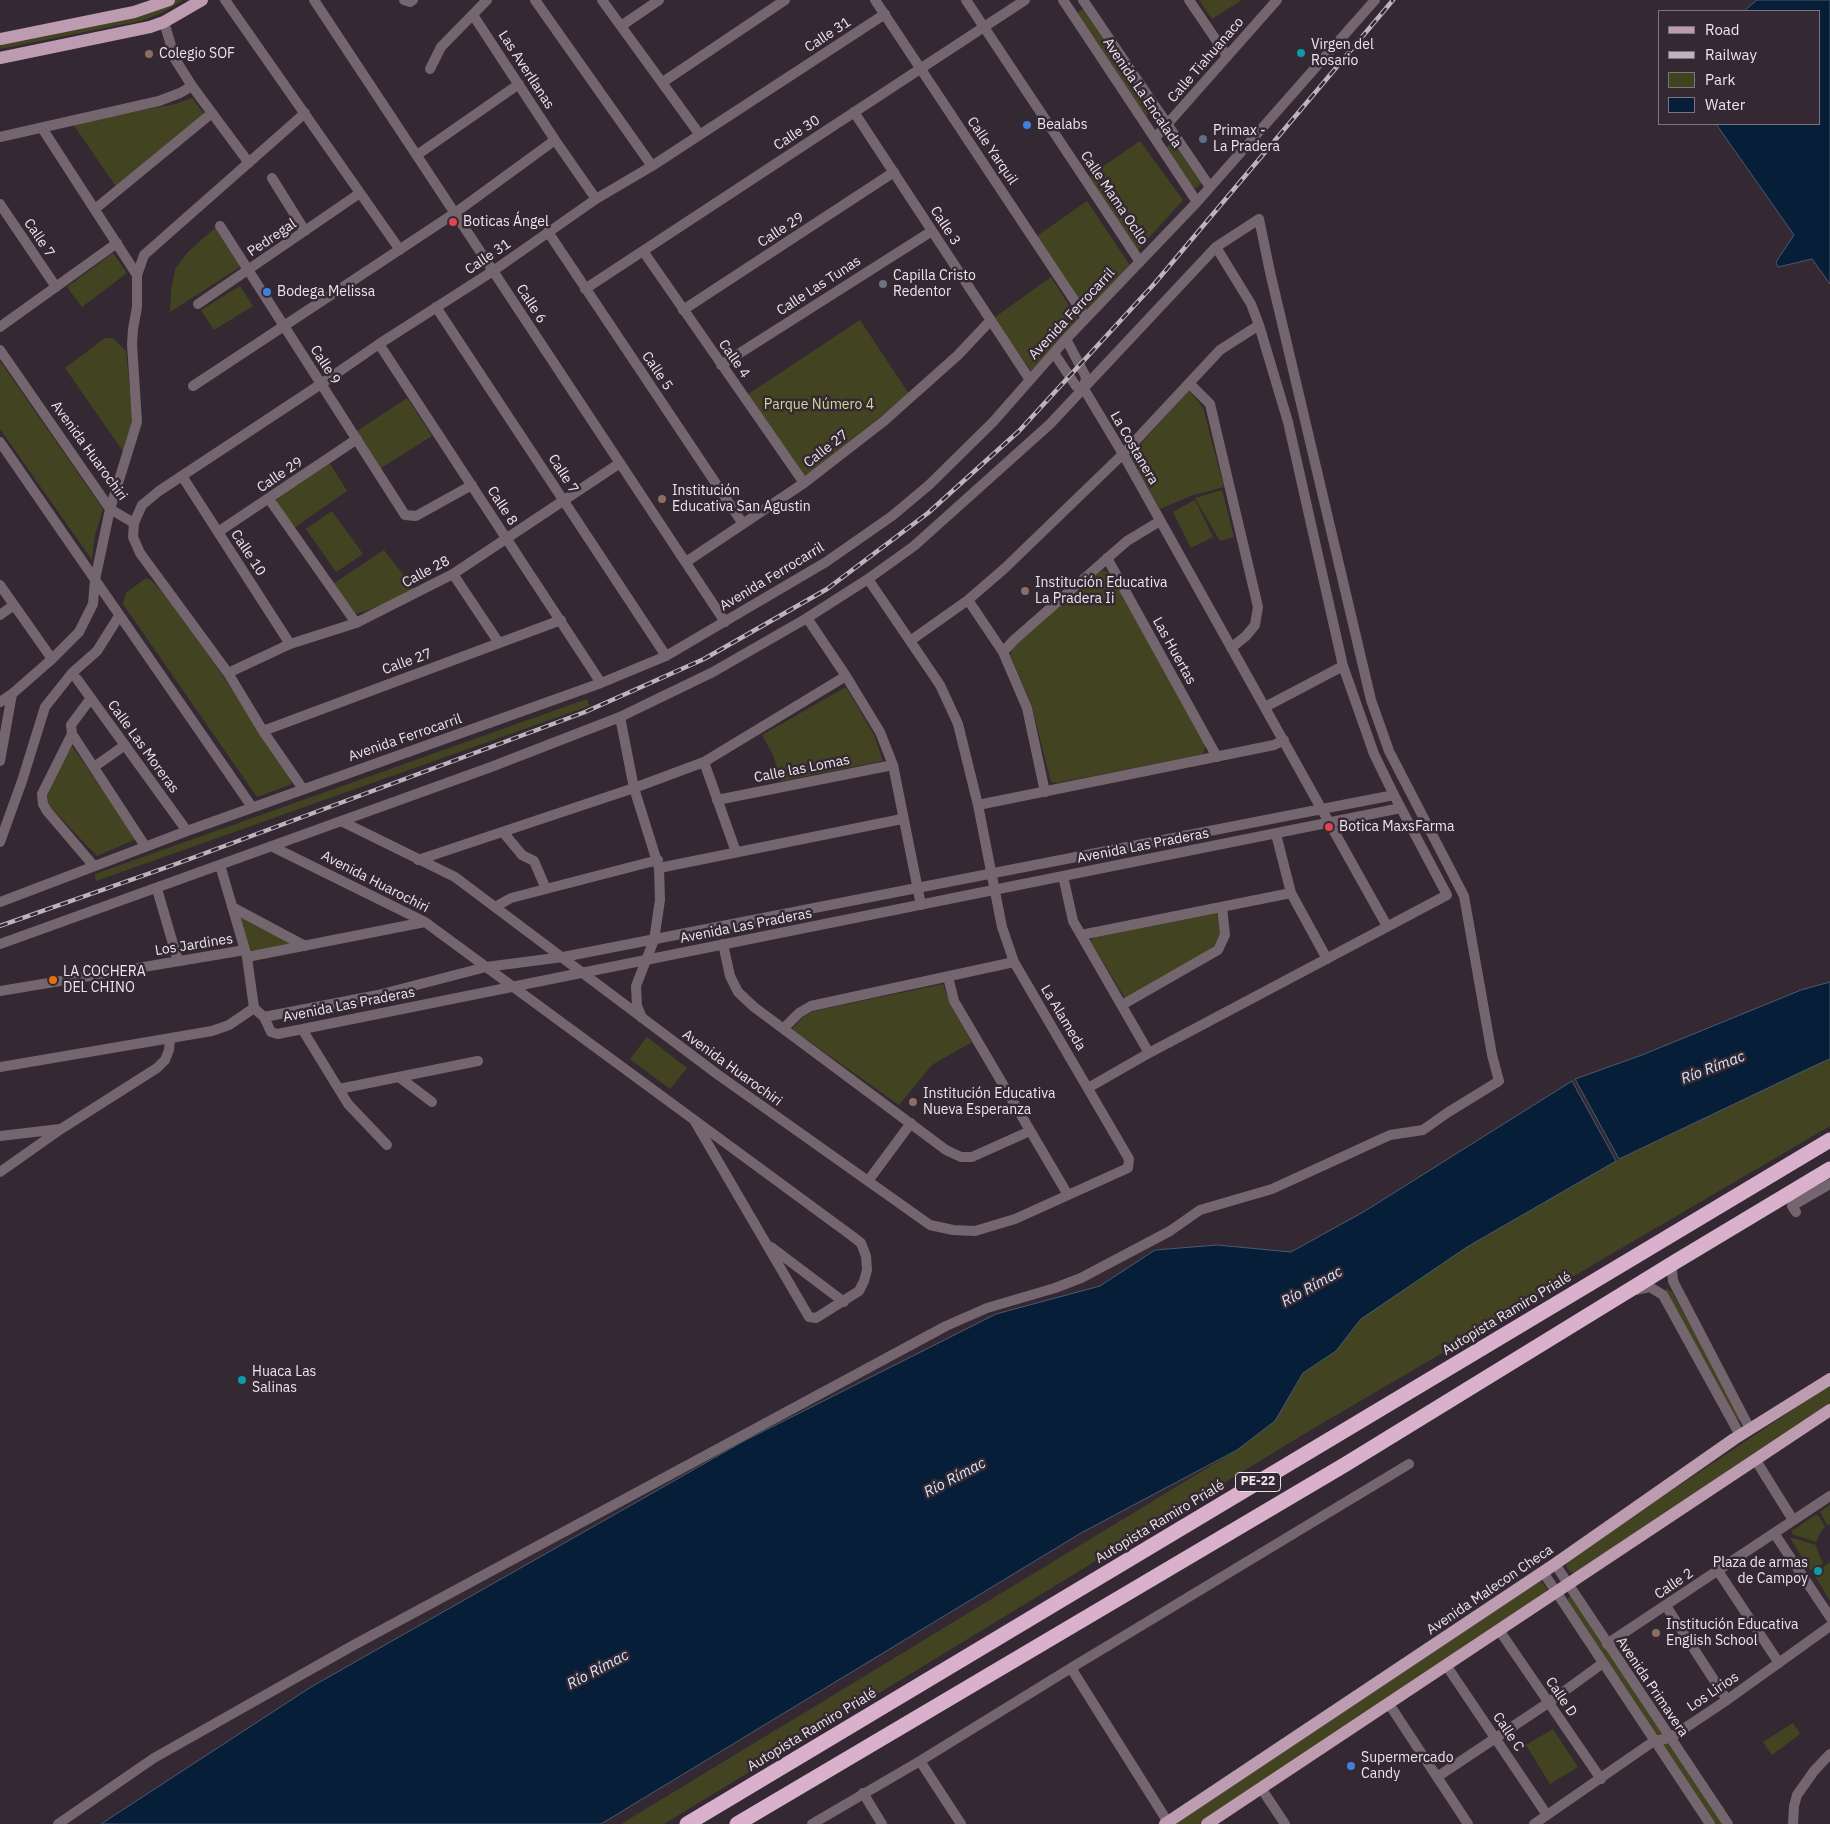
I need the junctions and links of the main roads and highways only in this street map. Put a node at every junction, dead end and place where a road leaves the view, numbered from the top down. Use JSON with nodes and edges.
{"nodes":[{"id":1,"x":169,"y":0,"type":"edge"},
{"id":2,"x":202,"y":0,"type":"edge"},
{"id":3,"x":0,"y":39,"type":"edge"},
{"id":4,"x":0,"y":58,"type":"edge"},
{"id":5,"x":1830,"y":1140,"type":"edge"},
{"id":6,"x":1830,"y":1169,"type":"edge"},
{"id":7,"x":1830,"y":1379,"type":"edge"},
{"id":8,"x":1830,"y":1410,"type":"edge"},
{"id":9,"x":687,"y":1824,"type":"edge"},
{"id":10,"x":737,"y":1824,"type":"edge"},
{"id":11,"x":1167,"y":1824,"type":"edge"},
{"id":12,"x":1207,"y":1824,"type":"edge"}],
"edges":[{"from":1,"to":3,"type":"main road"},
{"from":2,"to":4,"type":"main road"},
{"from":5,"to":9,"type":"highway","name":"Autopista Ramiro Prialé","number":"PE-22"},
{"from":6,"to":10,"type":"highway","number":"PE-22"},
{"from":7,"to":11,"type":"main road","name":"Avenida Malecon Checa"},
{"from":8,"to":12,"type":"main road"}]}
